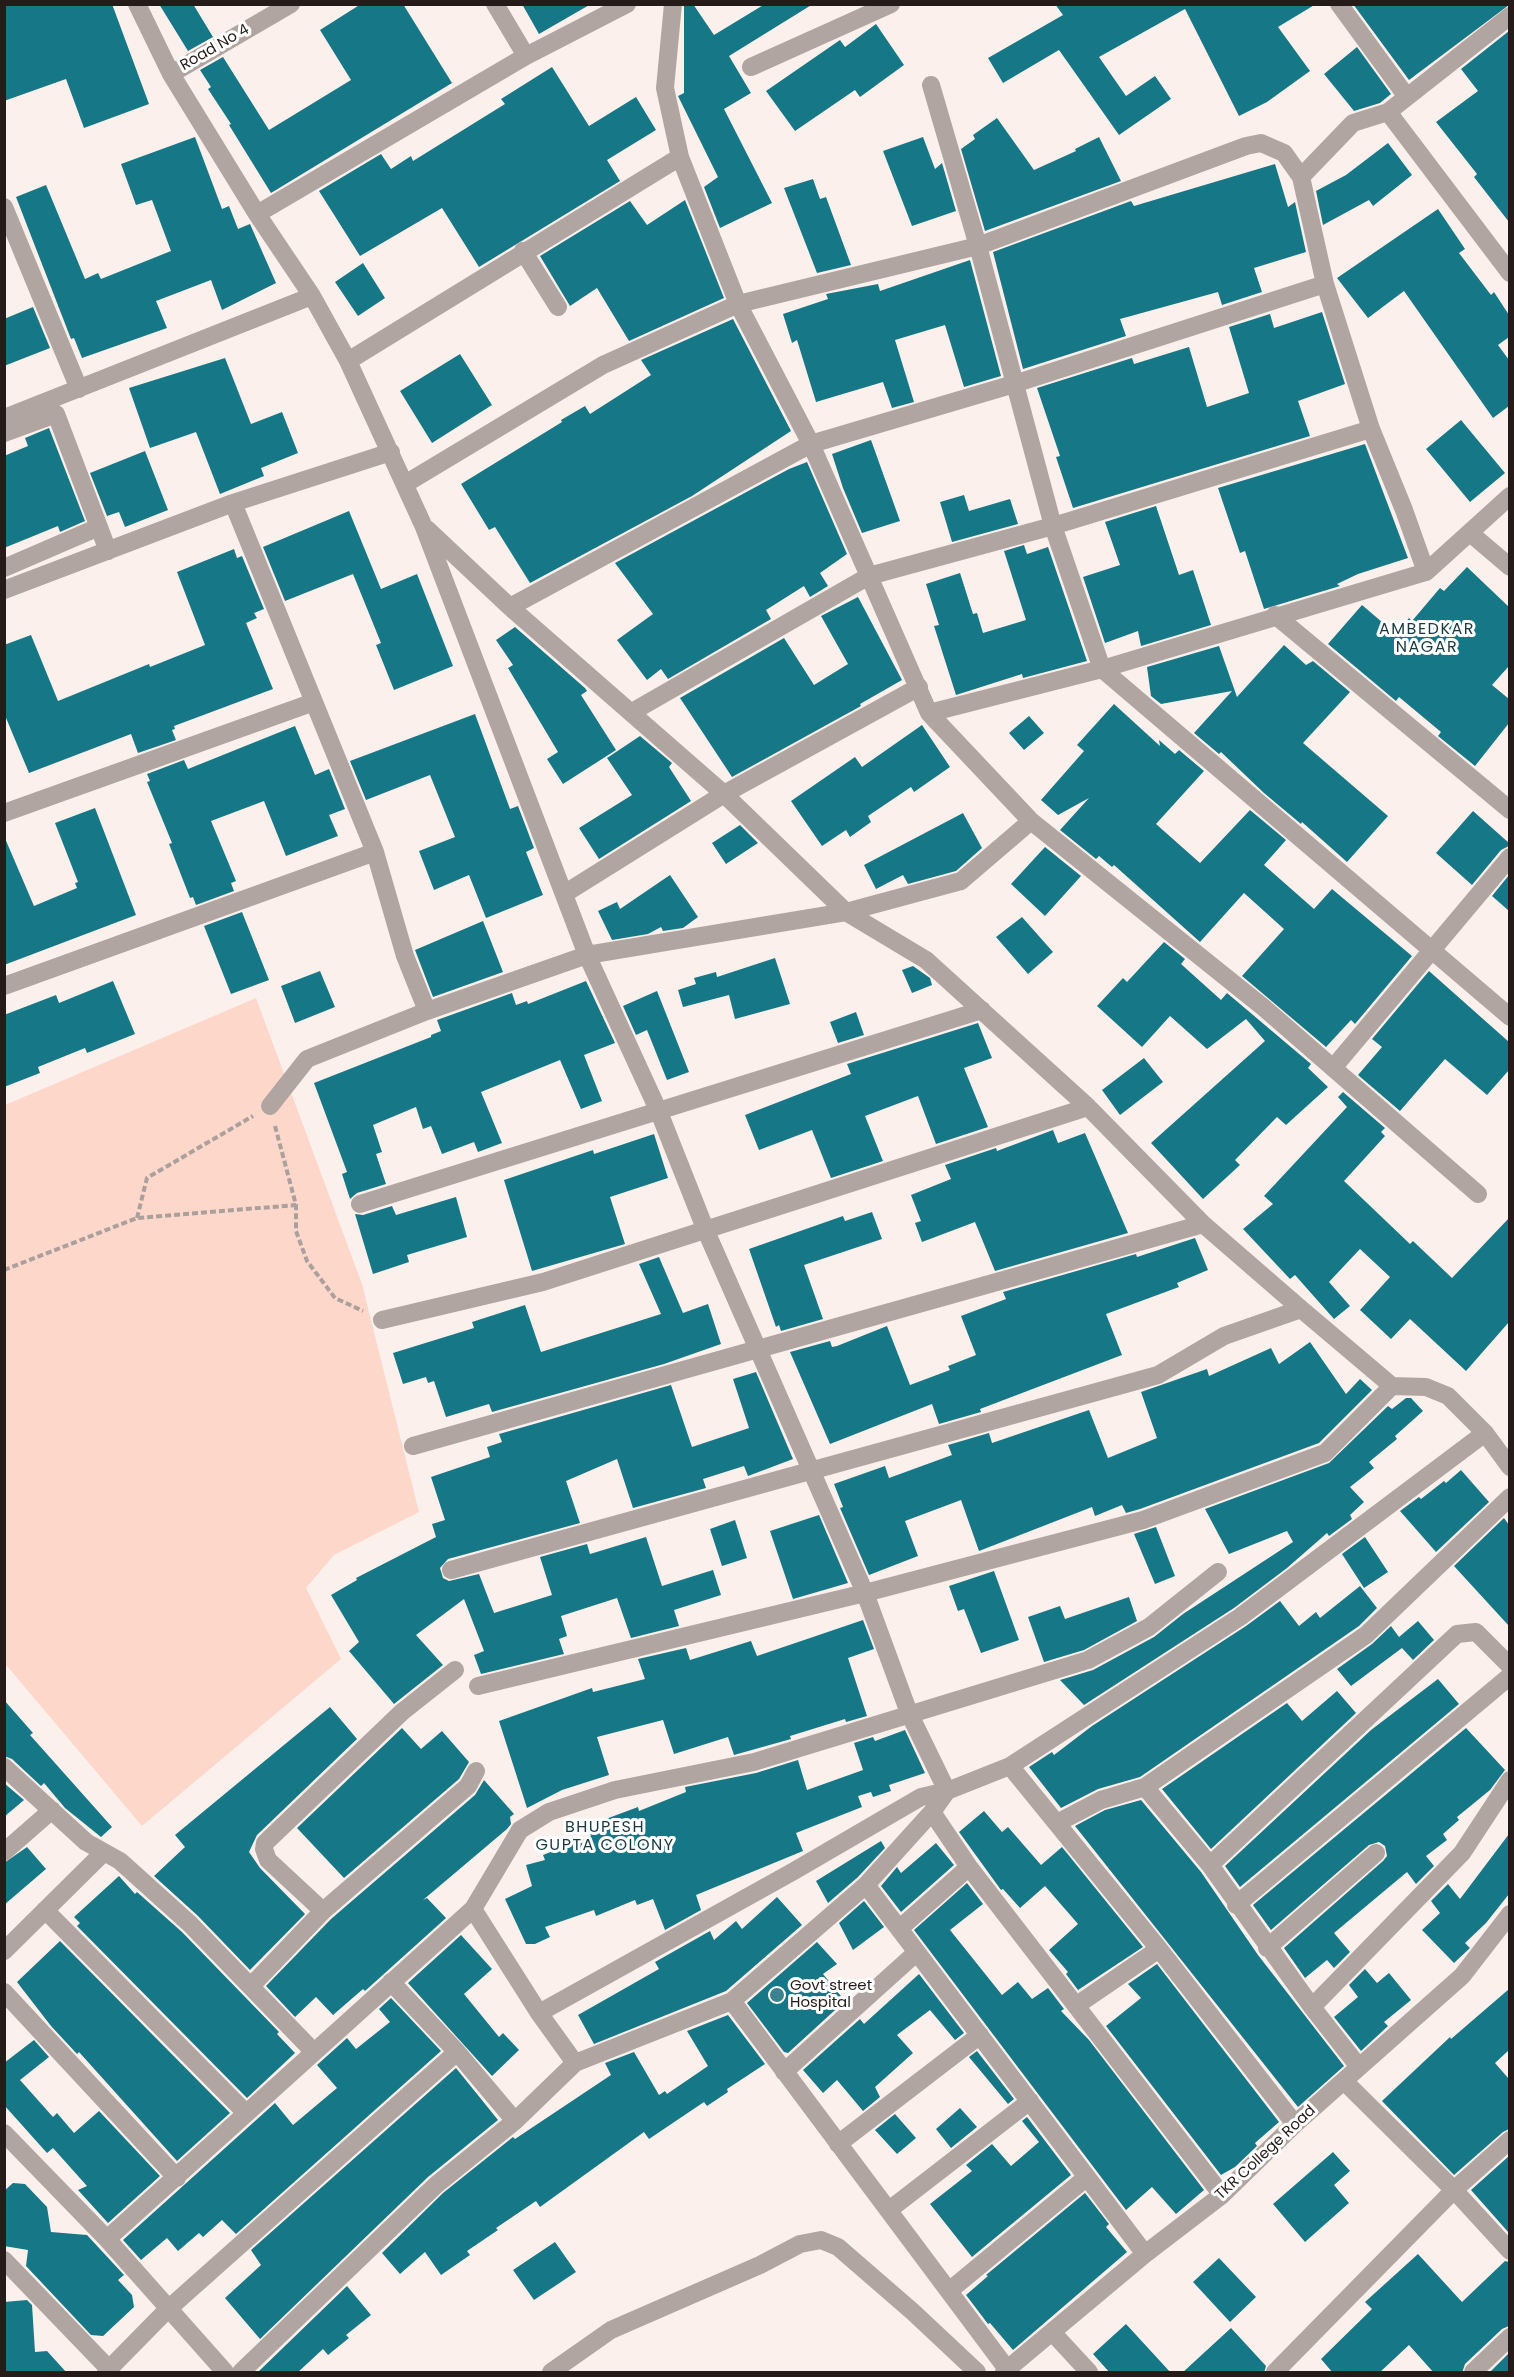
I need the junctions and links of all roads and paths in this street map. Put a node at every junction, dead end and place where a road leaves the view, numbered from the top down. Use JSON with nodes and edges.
{"nodes":[{"id":1,"x":137,"y":4,"type":"edge"},
{"id":2,"x":291,"y":4,"type":"edge"},
{"id":3,"x":495,"y":4,"type":"edge"},
{"id":4,"x":627,"y":4,"type":"edge"},
{"id":5,"x":673,"y":4,"type":"edge"},
{"id":6,"x":891,"y":4,"type":"edge"},
{"id":7,"x":1339,"y":4,"type":"edge"},
{"id":8,"x":1509,"y":16,"type":"edge"},
{"id":9,"x":526,"y":56,"type":"junction"},
{"id":10,"x":751,"y":67,"type":"dead end"},
{"id":11,"x":171,"y":74,"type":"junction"},
{"id":12,"x":931,"y":85,"type":"dead end"},
{"id":13,"x":1407,"y":97,"type":"junction"},
{"id":14,"x":1388,"y":112,"type":"junction"},
{"id":15,"x":680,"y":157,"type":"junction"},
{"id":16,"x":1301,"y":177,"type":"junction"},
{"id":17,"x":4,"y":207,"type":"edge"},
{"id":18,"x":257,"y":213,"type":"junction"},
{"id":19,"x":978,"y":246,"type":"junction"},
{"id":20,"x":523,"y":251,"type":"junction"},
{"id":21,"x":1503,"y":253,"type":"edge"},
{"id":22,"x":1509,"y":273,"type":"edge"},
{"id":23,"x":1325,"y":284,"type":"junction"},
{"id":24,"x":312,"y":296,"type":"junction"},
{"id":25,"x":738,"y":304,"type":"junction"},
{"id":26,"x":558,"y":307,"type":"dead end"},
{"id":27,"x":348,"y":361,"type":"junction"},
{"id":28,"x":1014,"y":384,"type":"junction"},
{"id":29,"x":79,"y":389,"type":"junction"},
{"id":30,"x":4,"y":418,"type":"edge"},
{"id":31,"x":1371,"y":429,"type":"junction"},
{"id":32,"x":4,"y":433,"type":"edge"},
{"id":33,"x":811,"y":444,"type":"junction"},
{"id":34,"x":391,"y":452,"type":"junction"},
{"id":35,"x":405,"y":484,"type":"junction"},
{"id":36,"x":1509,"y":496,"type":"edge"},
{"id":37,"x":233,"y":503,"type":"junction"},
{"id":38,"x":99,"y":526,"type":"junction"},
{"id":39,"x":1053,"y":526,"type":"junction"},
{"id":40,"x":424,"y":527,"type":"junction"},
{"id":41,"x":1470,"y":533,"type":"junction"},
{"id":42,"x":76,"y":537,"type":"junction"},
{"id":43,"x":108,"y":551,"type":"junction"},
{"id":44,"x":86,"y":559,"type":"junction"},
{"id":45,"x":1509,"y":567,"type":"edge"},
{"id":46,"x":4,"y":568,"type":"edge"},
{"id":47,"x":1426,"y":572,"type":"junction"},
{"id":48,"x":868,"y":576,"type":"junction"},
{"id":49,"x":4,"y":590,"type":"edge"},
{"id":50,"x":510,"y":606,"type":"junction"},
{"id":51,"x":1275,"y":615,"type":"junction"},
{"id":52,"x":1102,"y":669,"type":"junction"},
{"id":53,"x":919,"y":687,"type":"junction"},
{"id":54,"x":314,"y":702,"type":"junction"},
{"id":55,"x":632,"y":712,"type":"junction"},
{"id":56,"x":929,"y":713,"type":"junction"},
{"id":57,"x":724,"y":794,"type":"junction"},
{"id":58,"x":1509,"y":810,"type":"edge"},
{"id":59,"x":4,"y":813,"type":"edge"},
{"id":60,"x":1031,"y":821,"type":"junction"},
{"id":61,"x":375,"y":852,"type":"junction"},
{"id":62,"x":1509,"y":856,"type":"edge"},
{"id":63,"x":564,"y":894,"type":"junction"},
{"id":64,"x":846,"y":912,"type":"junction"},
{"id":65,"x":1432,"y":950,"type":"junction"},
{"id":66,"x":587,"y":955,"type":"junction"},
{"id":67,"x":4,"y":986,"type":"edge"},
{"id":68,"x":982,"y":1010,"type":"junction"},
{"id":69,"x":427,"y":1011,"type":"junction"},
{"id":70,"x":1509,"y":1017,"type":"edge"},
{"id":71,"x":1334,"y":1068,"type":"junction"},
{"id":72,"x":270,"y":1106,"type":"junction"},
{"id":73,"x":1088,"y":1107,"type":"junction"},
{"id":74,"x":659,"y":1112,"type":"junction"},
{"id":75,"x":1478,"y":1194,"type":"dead end"},
{"id":76,"x":360,"y":1204,"type":"dead end"},
{"id":77,"x":296,"y":1205,"type":"junction"},
{"id":78,"x":137,"y":1218,"type":"junction"},
{"id":79,"x":1203,"y":1224,"type":"junction"},
{"id":80,"x":706,"y":1231,"type":"junction"},
{"id":81,"x":4,"y":1270,"type":"edge"},
{"id":82,"x":1301,"y":1309,"type":"junction"},
{"id":83,"x":382,"y":1320,"type":"joint"},
{"id":84,"x":757,"y":1350,"type":"junction"},
{"id":85,"x":1392,"y":1386,"type":"junction"},
{"id":86,"x":1485,"y":1433,"type":"junction"},
{"id":87,"x":413,"y":1446,"type":"dead end"},
{"id":88,"x":1509,"y":1467,"type":"edge"},
{"id":89,"x":812,"y":1472,"type":"junction"},
{"id":90,"x":1509,"y":1497,"type":"edge"},
{"id":91,"x":452,"y":1570,"type":"dead end"},
{"id":92,"x":1218,"y":1572,"type":"dead end"},
{"id":93,"x":865,"y":1593,"type":"junction"},
{"id":94,"x":1509,"y":1666,"type":"edge"},
{"id":95,"x":454,"y":1670,"type":"dead end"},
{"id":96,"x":1509,"y":1676,"type":"edge"},
{"id":97,"x":478,"y":1686,"type":"dead end"},
{"id":98,"x":909,"y":1713,"type":"junction"},
{"id":99,"x":1010,"y":1766,"type":"junction"},
{"id":100,"x":4,"y":1767,"type":"edge"},
{"id":101,"x":476,"y":1771,"type":"dead end"},
{"id":102,"x":1509,"y":1780,"type":"edge"},
{"id":103,"x":1145,"y":1787,"type":"junction"},
{"id":104,"x":947,"y":1791,"type":"junction"},
{"id":105,"x":52,"y":1809,"type":"junction"},
{"id":106,"x":932,"y":1812,"type":"junction"},
{"id":107,"x":1058,"y":1823,"type":"junction"},
{"id":108,"x":4,"y":1852,"type":"edge"},
{"id":109,"x":103,"y":1853,"type":"junction"},
{"id":110,"x":1377,"y":1853,"type":"dead end"},
{"id":111,"x":1210,"y":1865,"type":"junction"},
{"id":112,"x":969,"y":1867,"type":"junction"},
{"id":113,"x":866,"y":1885,"type":"junction"},
{"id":114,"x":1236,"y":1905,"type":"junction"},
{"id":115,"x":473,"y":1909,"type":"junction"},
{"id":116,"x":45,"y":1910,"type":"junction"},
{"id":117,"x":323,"y":1911,"type":"junction"},
{"id":118,"x":1509,"y":1914,"type":"edge"},
{"id":119,"x":899,"y":1929,"type":"junction"},
{"id":120,"x":1267,"y":1947,"type":"junction"},
{"id":121,"x":1159,"y":1949,"type":"junction"},
{"id":122,"x":4,"y":1951,"type":"edge"},
{"id":123,"x":917,"y":1952,"type":"junction"},
{"id":124,"x":391,"y":1982,"type":"junction"},
{"id":125,"x":251,"y":1986,"type":"junction"},
{"id":126,"x":4,"y":1992,"type":"edge"},
{"id":127,"x":732,"y":2001,"type":"junction"},
{"id":128,"x":1077,"y":2005,"type":"junction"},
{"id":129,"x":1312,"y":2007,"type":"junction"},
{"id":130,"x":539,"y":2013,"type":"junction"},
{"id":131,"x":980,"y":2035,"type":"junction"},
{"id":132,"x":313,"y":2051,"type":"junction"},
{"id":133,"x":457,"y":2052,"type":"junction"},
{"id":134,"x":576,"y":2063,"type":"junction"},
{"id":135,"x":1359,"y":2067,"type":"junction"},
{"id":136,"x":784,"y":2072,"type":"junction"},
{"id":137,"x":1345,"y":2082,"type":"junction"},
{"id":138,"x":1030,"y":2101,"type":"junction"},
{"id":139,"x":246,"y":2114,"type":"junction"},
{"id":140,"x":515,"y":2121,"type":"junction"},
{"id":141,"x":1295,"y":2124,"type":"junction"},
{"id":142,"x":4,"y":2133,"type":"edge"},
{"id":143,"x":1509,"y":2140,"type":"edge"},
{"id":144,"x":838,"y":2144,"type":"junction"},
{"id":145,"x":1087,"y":2177,"type":"junction"},
{"id":146,"x":177,"y":2178,"type":"junction"},
{"id":147,"x":1454,"y":2190,"type":"junction"},
{"id":148,"x":1222,"y":2195,"type":"junction"},
{"id":149,"x":889,"y":2210,"type":"junction"},
{"id":150,"x":107,"y":2239,"type":"junction"},
{"id":151,"x":1509,"y":2251,"type":"edge"},
{"id":152,"x":1145,"y":2254,"type":"junction"},
{"id":153,"x":4,"y":2260,"type":"edge"},
{"id":154,"x":949,"y":2291,"type":"junction"},
{"id":155,"x":167,"y":2310,"type":"junction"},
{"id":156,"x":1052,"y":2332,"type":"junction"},
{"id":157,"x":1509,"y":2337,"type":"edge"},
{"id":158,"x":107,"y":2371,"type":"edge"},
{"id":159,"x":1005,"y":2371,"type":"edge"},
{"id":160,"x":225,"y":2373,"type":"edge"},
{"id":161,"x":241,"y":2373,"type":"edge"},
{"id":162,"x":551,"y":2373,"type":"edge"},
{"id":163,"x":977,"y":2373,"type":"edge"},
{"id":164,"x":1089,"y":2373,"type":"edge"},
{"id":165,"x":1275,"y":2373,"type":"edge"},
{"id":166,"x":1473,"y":2373,"type":"edge"}],
"edges":[{"from":1,"to":11,"type":"street"},
{"from":2,"to":11,"type":"street","name":"Road No 4"},
{"from":3,"to":9,"type":"street"},
{"from":4,"to":9,"type":"street"},
{"from":5,"to":15,"type":"street"},
{"from":6,"to":10,"type":"street"},
{"from":7,"to":13,"type":"street"},
{"from":8,"to":13,"type":"street"},
{"from":9,"to":18,"type":"street"},
{"from":11,"to":18,"type":"street"},
{"from":12,"to":19,"type":"street"},
{"from":13,"to":14,"type":"street"},
{"from":14,"to":16,"type":"street"},
{"from":14,"to":21,"type":"street"},
{"from":15,"to":20,"type":"street"},
{"from":15,"to":25,"type":"street"},
{"from":16,"to":19,"type":"street"},
{"from":16,"to":23,"type":"street"},
{"from":17,"to":29,"type":"street"},
{"from":18,"to":24,"type":"street"},
{"from":19,"to":25,"type":"street"},
{"from":19,"to":28,"type":"street"},
{"from":20,"to":26,"type":"street"},
{"from":20,"to":27,"type":"street"},
{"from":21,"to":22,"type":"street"},
{"from":23,"to":28,"type":"street"},
{"from":23,"to":31,"type":"street"},
{"from":24,"to":27,"type":"street"},
{"from":24,"to":29,"type":"street"},
{"from":25,"to":33,"type":"street"},
{"from":25,"to":35,"type":"street"},
{"from":27,"to":34,"type":"street"},
{"from":28,"to":33,"type":"street"},
{"from":28,"to":39,"type":"street"},
{"from":29,"to":30,"type":"street"},
{"from":31,"to":39,"type":"street"},
{"from":31,"to":47,"type":"street"},
{"from":32,"to":38,"type":"street"},
{"from":33,"to":48,"type":"street"},
{"from":33,"to":50,"type":"street"},
{"from":34,"to":35,"type":"street"},
{"from":34,"to":37,"type":"street"},
{"from":35,"to":40,"type":"street"},
{"from":36,"to":41,"type":"street"},
{"from":37,"to":43,"type":"street"},
{"from":37,"to":54,"type":"street"},
{"from":38,"to":42,"type":"street"},
{"from":38,"to":43,"type":"street"},
{"from":39,"to":48,"type":"street"},
{"from":39,"to":52,"type":"street"},
{"from":40,"to":50,"type":"street"},
{"from":40,"to":63,"type":"street"},
{"from":41,"to":45,"type":"street"},
{"from":41,"to":47,"type":"street"},
{"from":42,"to":44,"type":"street"},
{"from":42,"to":46,"type":"street"},
{"from":43,"to":44,"type":"street"},
{"from":44,"to":49,"type":"street"},
{"from":47,"to":51,"type":"street"},
{"from":48,"to":53,"type":"street"},
{"from":48,"to":55,"type":"street"},
{"from":50,"to":55,"type":"street"},
{"from":51,"to":52,"type":"street"},
{"from":51,"to":58,"type":"street"},
{"from":52,"to":56,"type":"street"},
{"from":52,"to":65,"type":"street"},
{"from":53,"to":56,"type":"street"},
{"from":53,"to":57,"type":"street"},
{"from":54,"to":59,"type":"street"},
{"from":54,"to":61,"type":"street"},
{"from":55,"to":57,"type":"street"},
{"from":56,"to":60,"type":"street"},
{"from":57,"to":63,"type":"street"},
{"from":57,"to":64,"type":"street"},
{"from":60,"to":64,"type":"street"},
{"from":60,"to":71,"type":"street"},
{"from":61,"to":67,"type":"street"},
{"from":61,"to":69,"type":"street"},
{"from":62,"to":65,"type":"street"},
{"from":63,"to":66,"type":"street"},
{"from":64,"to":66,"type":"street"},
{"from":64,"to":68,"type":"street"},
{"from":65,"to":70,"type":"street"},
{"from":65,"to":71,"type":"street"},
{"from":66,"to":69,"type":"street"},
{"from":66,"to":74,"type":"street"},
{"from":68,"to":73,"type":"street"},
{"from":68,"to":74,"type":"street"},
{"from":69,"to":72,"type":"street"},
{"from":71,"to":75,"type":"street"},
{"from":72,"to":77,"type":"path"},
{"from":72,"to":78,"type":"path"},
{"from":73,"to":79,"type":"street"},
{"from":73,"to":80,"type":"street"},
{"from":74,"to":76,"type":"street"},
{"from":74,"to":80,"type":"street"},
{"from":77,"to":78,"type":"path"},
{"from":77,"to":83,"type":"path"},
{"from":78,"to":81,"type":"path"},
{"from":79,"to":82,"type":"street"},
{"from":79,"to":84,"type":"street"},
{"from":80,"to":83,"type":"street"},
{"from":80,"to":84,"type":"street"},
{"from":82,"to":85,"type":"street"},
{"from":82,"to":89,"type":"street"},
{"from":84,"to":87,"type":"street"},
{"from":84,"to":89,"type":"street"},
{"from":85,"to":86,"type":"street"},
{"from":85,"to":93,"type":"street"},
{"from":86,"to":88,"type":"street"},
{"from":86,"to":99,"type":"street"},
{"from":89,"to":91,"type":"street"},
{"from":89,"to":93,"type":"street"},
{"from":90,"to":103,"type":"street"},
{"from":92,"to":98,"type":"street"},
{"from":93,"to":97,"type":"street"},
{"from":93,"to":98,"type":"street"},
{"from":94,"to":111,"type":"street"},
{"from":95,"to":117,"type":"street"},
{"from":96,"to":114,"type":"street"},
{"from":98,"to":104,"type":"street"},
{"from":98,"to":115,"type":"street"},
{"from":99,"to":104,"type":"street"},
{"from":99,"to":107,"type":"street"},
{"from":100,"to":105,"type":"street"},
{"from":101,"to":117,"type":"street"},
{"from":102,"to":129,"type":"street"},
{"from":103,"to":107,"type":"street"},
{"from":103,"to":111,"type":"street"},
{"from":104,"to":106,"type":"street"},
{"from":104,"to":130,"type":"street"},
{"from":105,"to":108,"type":"street"},
{"from":105,"to":109,"type":"street"},
{"from":106,"to":112,"type":"street"},
{"from":106,"to":113,"type":"street"},
{"from":107,"to":121,"type":"street"},
{"from":109,"to":116,"type":"street"},
{"from":109,"to":125,"type":"street"},
{"from":110,"to":120,"type":"street"},
{"from":111,"to":114,"type":"street"},
{"from":112,"to":119,"type":"street"},
{"from":112,"to":128,"type":"street"},
{"from":113,"to":119,"type":"street"},
{"from":113,"to":127,"type":"street"},
{"from":114,"to":120,"type":"street"},
{"from":115,"to":124,"type":"street"},
{"from":115,"to":130,"type":"street"},
{"from":116,"to":122,"type":"street"},
{"from":116,"to":139,"type":"street"},
{"from":117,"to":125,"type":"street"},
{"from":118,"to":135,"type":"street","name":"TKR College Road"},
{"from":119,"to":123,"type":"street"},
{"from":120,"to":129,"type":"street"},
{"from":121,"to":128,"type":"street"},
{"from":121,"to":141,"type":"street"},
{"from":123,"to":131,"type":"street"},
{"from":123,"to":136,"type":"street"},
{"from":124,"to":132,"type":"street"},
{"from":124,"to":133,"type":"street"},
{"from":125,"to":132,"type":"street"},
{"from":126,"to":146,"type":"street"},
{"from":127,"to":134,"type":"street"},
{"from":127,"to":136,"type":"street"},
{"from":128,"to":148,"type":"street"},
{"from":129,"to":135,"type":"street"},
{"from":130,"to":134,"type":"street"},
{"from":131,"to":138,"type":"street"},
{"from":131,"to":144,"type":"street"},
{"from":132,"to":139,"type":"street"},
{"from":133,"to":140,"type":"street"},
{"from":133,"to":155,"type":"street"},
{"from":134,"to":140,"type":"street"},
{"from":135,"to":137,"type":"street","name":"TKR College Road"},
{"from":136,"to":144,"type":"street"},
{"from":137,"to":141,"type":"street","name":"TKR College Road"},
{"from":137,"to":147,"type":"street"},
{"from":138,"to":145,"type":"street"},
{"from":138,"to":149,"type":"street"},
{"from":139,"to":146,"type":"street"},
{"from":140,"to":161,"type":"street"},
{"from":141,"to":148,"type":"street","name":"TKR College Road"},
{"from":142,"to":150,"type":"street"},
{"from":143,"to":147,"type":"street"},
{"from":144,"to":149,"type":"street"},
{"from":145,"to":152,"type":"street"},
{"from":145,"to":154,"type":"street"},
{"from":146,"to":150,"type":"street"},
{"from":147,"to":151,"type":"street"},
{"from":147,"to":165,"type":"street"},
{"from":148,"to":152,"type":"street","name":"TKR College Road"},
{"from":149,"to":154,"type":"street"},
{"from":150,"to":155,"type":"street"},
{"from":152,"to":156,"type":"street","name":"TKR College Road"},
{"from":153,"to":158,"type":"street"},
{"from":154,"to":159,"type":"street"},
{"from":155,"to":158,"type":"street"},
{"from":155,"to":160,"type":"street"},
{"from":156,"to":159,"type":"street","name":"TKR College Road"},
{"from":156,"to":164,"type":"street"},
{"from":157,"to":166,"type":"street"},
{"from":162,"to":163,"type":"street"}]}
